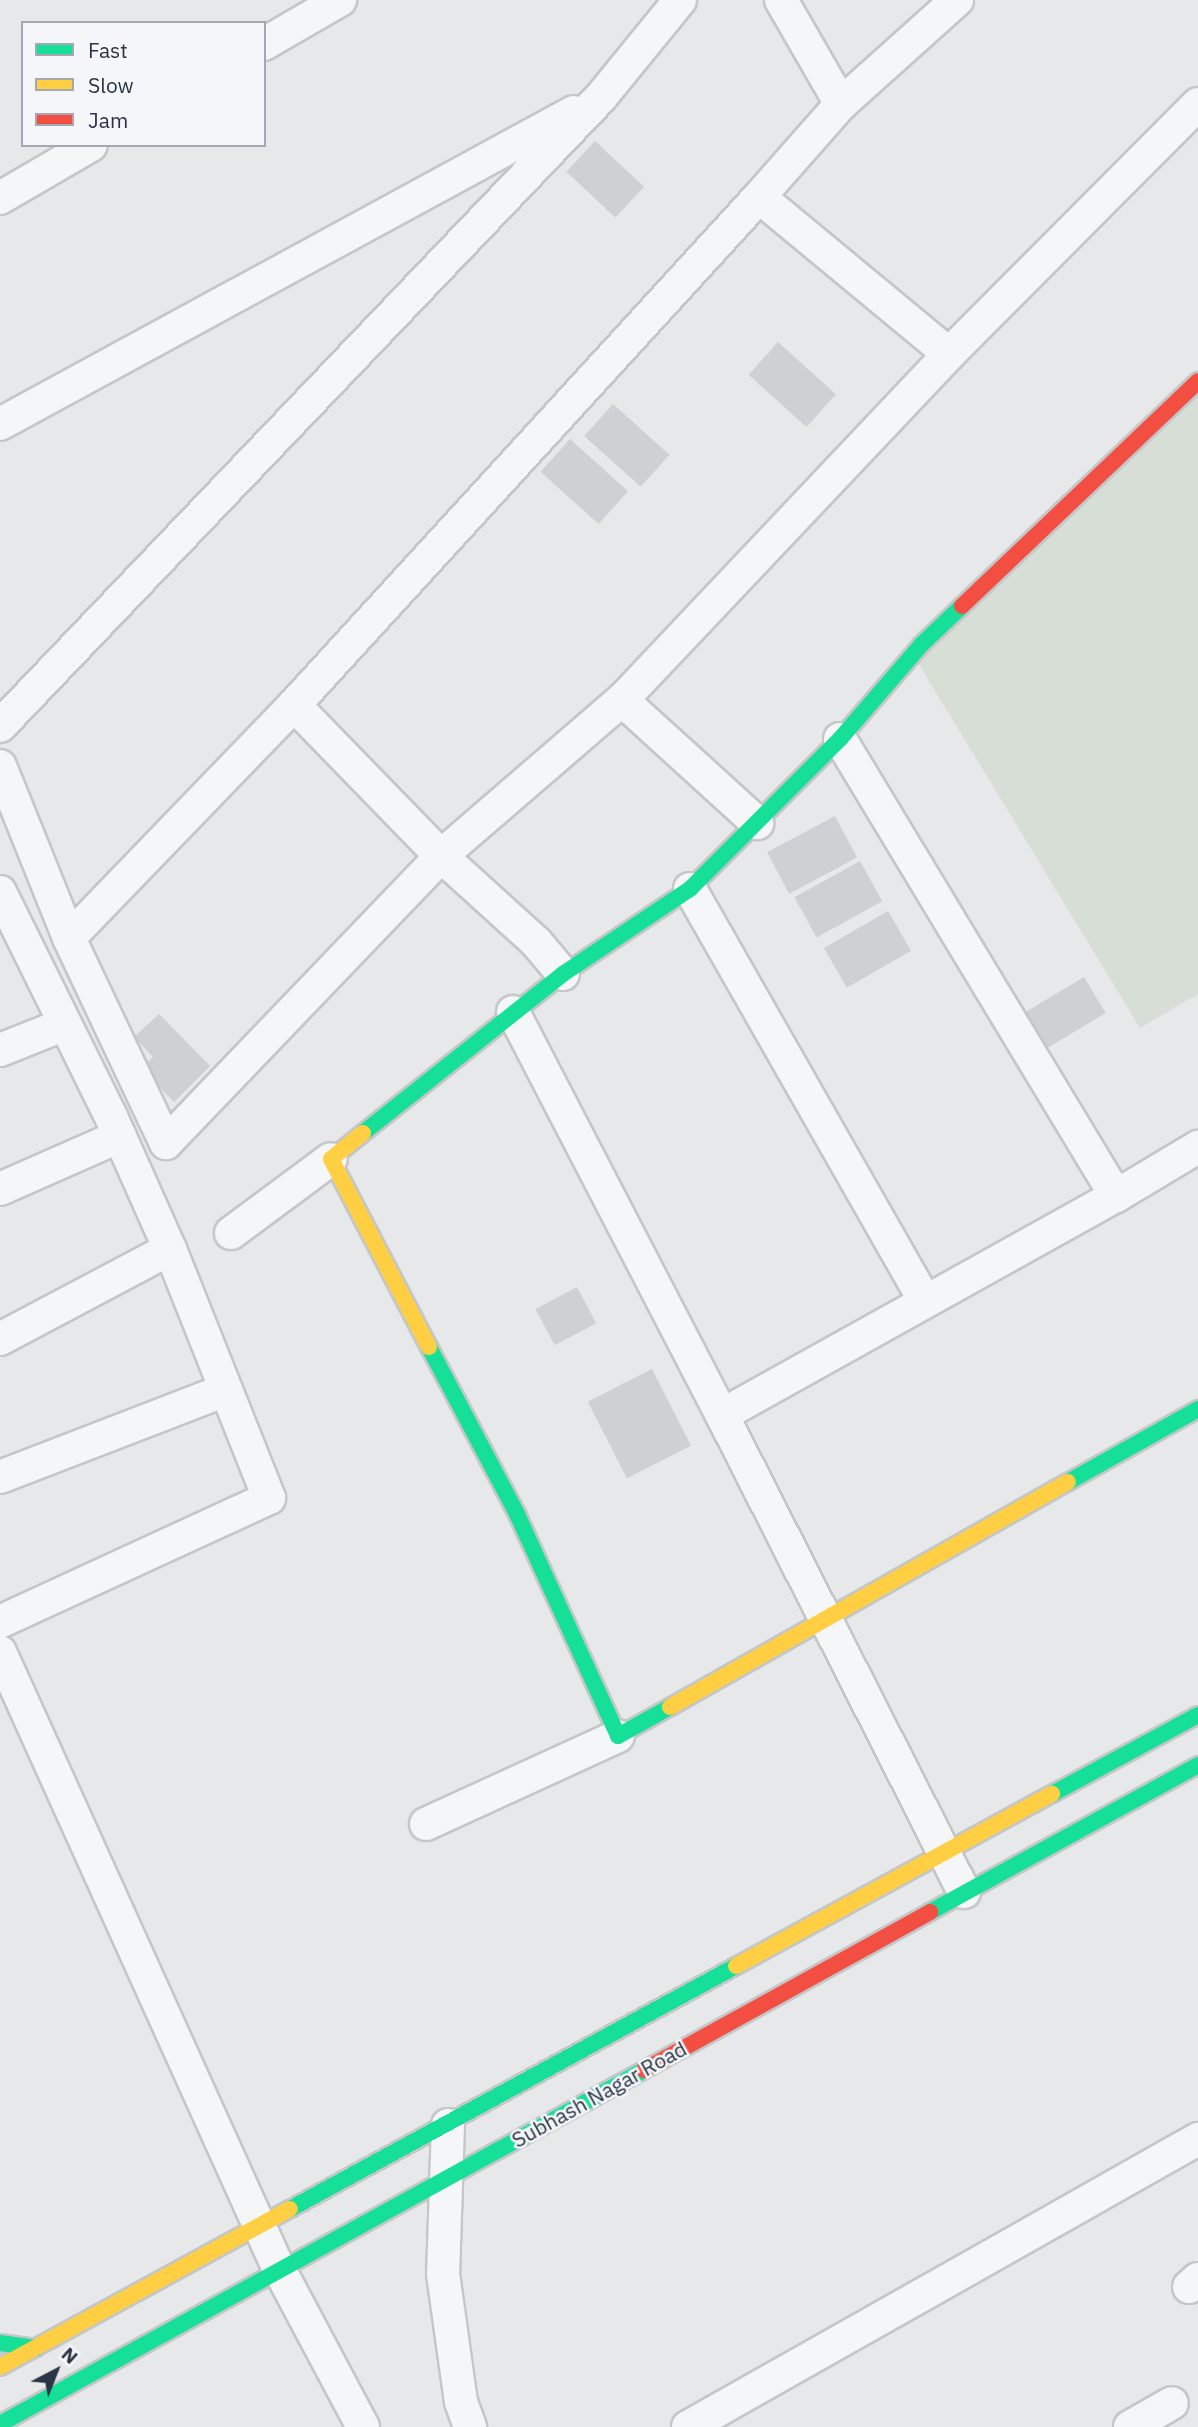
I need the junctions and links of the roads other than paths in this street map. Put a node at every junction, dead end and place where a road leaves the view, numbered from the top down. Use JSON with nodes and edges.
{"nodes":[{"id":1,"x":340,"y":0,"type":"edge"},
{"id":2,"x":680,"y":0,"type":"edge"},
{"id":3,"x":781,"y":0,"type":"edge"},
{"id":4,"x":957,"y":0,"type":"edge"},
{"id":5,"x":266,"y":43,"type":"edge"},
{"id":6,"x":601,"y":97,"type":"junction"},
{"id":7,"x":841,"y":104,"type":"junction"},
{"id":8,"x":1198,"y":104,"type":"edge"},
{"id":9,"x":88,"y":147,"type":"edge"},
{"id":10,"x":759,"y":197,"type":"junction"},
{"id":11,"x":0,"y":198,"type":"edge"},
{"id":12,"x":949,"y":354,"type":"junction"},
{"id":13,"x":1198,"y":382,"type":"edge"},
{"id":14,"x":0,"y":424,"type":"edge"},
{"id":15,"x":622,"y":700,"type":"junction"},
{"id":16,"x":294,"y":705,"type":"junction"},
{"id":17,"x":0,"y":726,"type":"edge"},
{"id":18,"x":840,"y":739,"type":"junction"},
{"id":19,"x":0,"y":766,"type":"edge"},
{"id":20,"x":757,"y":823,"type":"junction"},
{"id":21,"x":441,"y":856,"type":"junction"},
{"id":22,"x":690,"y":889,"type":"junction"},
{"id":23,"x":2,"y":902,"type":"edge"},
{"id":24,"x":69,"y":938,"type":"junction"},
{"id":25,"x":563,"y":974,"type":"junction"},
{"id":26,"x":513,"y":1012,"type":"junction"},
{"id":27,"x":63,"y":1026,"type":"junction"},
{"id":28,"x":0,"y":1050,"type":"edge"},
{"id":29,"x":120,"y":1136,"type":"junction"},
{"id":30,"x":1198,"y":1147,"type":"edge"},
{"id":31,"x":331,"y":1159,"type":"junction"},
{"id":32,"x":0,"y":1189,"type":"edge"},
{"id":33,"x":1116,"y":1196,"type":"junction"},
{"id":34,"x":230,"y":1233,"type":"dead end"},
{"id":35,"x":170,"y":1249,"type":"junction"},
{"id":36,"x":924,"y":1299,"type":"junction"},
{"id":37,"x":0,"y":1339,"type":"edge"},
{"id":38,"x":223,"y":1391,"type":"junction"},
{"id":39,"x":1198,"y":1409,"type":"edge"},
{"id":40,"x":722,"y":1415,"type":"junction"},
{"id":41,"x":0,"y":1477,"type":"edge"},
{"id":42,"x":825,"y":1617,"type":"junction"},
{"id":43,"x":0,"y":1622,"type":"edge"},
{"id":44,"x":0,"y":1652,"type":"edge"},
{"id":45,"x":1198,"y":1715,"type":"edge"},
{"id":46,"x":618,"y":1736,"type":"junction"},
{"id":47,"x":1198,"y":1765,"type":"edge"},
{"id":48,"x":426,"y":1824,"type":"dead end"},
{"id":49,"x":946,"y":1855,"type":"junction"},
{"id":50,"x":964,"y":1892,"type":"junction"},
{"id":51,"x":448,"y":2125,"type":"junction"},
{"id":52,"x":1198,"y":2139,"type":"edge"},
{"id":53,"x":449,"y":2178,"type":"junction"},
{"id":54,"x":261,"y":2227,"type":"junction"},
{"id":55,"x":278,"y":2267,"type":"junction"},
{"id":56,"x":0,"y":2343,"type":"edge"},
{"id":57,"x":36,"y":2348,"type":"junction"},
{"id":58,"x":0,"y":2367,"type":"edge"},
{"id":59,"x":1172,"y":2403,"type":"dead end"},
{"id":60,"x":0,"y":2424,"type":"edge"},
{"id":61,"x":363,"y":2427,"type":"edge"},
{"id":62,"x":470,"y":2427,"type":"edge"},
{"id":63,"x":688,"y":2427,"type":"edge"},
{"id":64,"x":1130,"y":2427,"type":"edge"}],
"edges":[{"from":1,"to":5,"type":"street"},
{"from":2,"to":6,"type":"street"},
{"from":3,"to":7,"type":"street"},
{"from":4,"to":7,"type":"street"},
{"from":6,"to":14,"type":"street"},
{"from":6,"to":17,"type":"street"},
{"from":7,"to":10,"type":"street"},
{"from":8,"to":12,"type":"street"},
{"from":9,"to":11,"type":"street"},
{"from":10,"to":12,"type":"street"},
{"from":10,"to":16,"type":"street"},
{"from":12,"to":15,"type":"street"},
{"from":13,"to":18,"type":"street"},
{"from":15,"to":20,"type":"street"},
{"from":15,"to":21,"type":"street"},
{"from":16,"to":21,"type":"street"},
{"from":16,"to":24,"type":"street"},
{"from":18,"to":20,"type":"street"},
{"from":18,"to":33,"type":"street"},
{"from":19,"to":24,"type":"street"},
{"from":20,"to":22,"type":"street"},
{"from":21,"to":24,"type":"street"},
{"from":21,"to":25,"type":"street"},
{"from":22,"to":25,"type":"street"},
{"from":22,"to":36,"type":"street"},
{"from":23,"to":27,"type":"street"},
{"from":25,"to":26,"type":"street"},
{"from":26,"to":31,"type":"street"},
{"from":26,"to":40,"type":"street"},
{"from":27,"to":28,"type":"street"},
{"from":27,"to":29,"type":"street"},
{"from":29,"to":32,"type":"street"},
{"from":29,"to":35,"type":"street"},
{"from":30,"to":33,"type":"street"},
{"from":31,"to":34,"type":"street"},
{"from":31,"to":46,"type":"street"},
{"from":33,"to":36,"type":"street"},
{"from":35,"to":37,"type":"street"},
{"from":35,"to":38,"type":"street"},
{"from":36,"to":40,"type":"street"},
{"from":38,"to":41,"type":"street"},
{"from":38,"to":43,"type":"street"},
{"from":39,"to":42,"type":"street"},
{"from":40,"to":42,"type":"street"},
{"from":42,"to":46,"type":"street"},
{"from":42,"to":49,"type":"street"},
{"from":44,"to":54,"type":"street"},
{"from":45,"to":49,"type":"street"},
{"from":46,"to":48,"type":"street"},
{"from":47,"to":50,"type":"street","name":"Subhash Nagar Road"},
{"from":49,"to":50,"type":"street"},
{"from":49,"to":51,"type":"street"},
{"from":50,"to":53,"type":"street","name":"Subhash Nagar Road"},
{"from":51,"to":53,"type":"street"},
{"from":51,"to":54,"type":"street"},
{"from":52,"to":63,"type":"street"},
{"from":53,"to":55,"type":"street","name":"Subhash Nagar Road"},
{"from":53,"to":62,"type":"street"},
{"from":54,"to":55,"type":"street"},
{"from":54,"to":57,"type":"street"},
{"from":55,"to":60,"type":"street","name":"Subhash Nagar Road"},
{"from":55,"to":61,"type":"street"},
{"from":56,"to":57,"type":"street"},
{"from":57,"to":58,"type":"street"},
{"from":59,"to":64,"type":"street"}]}
